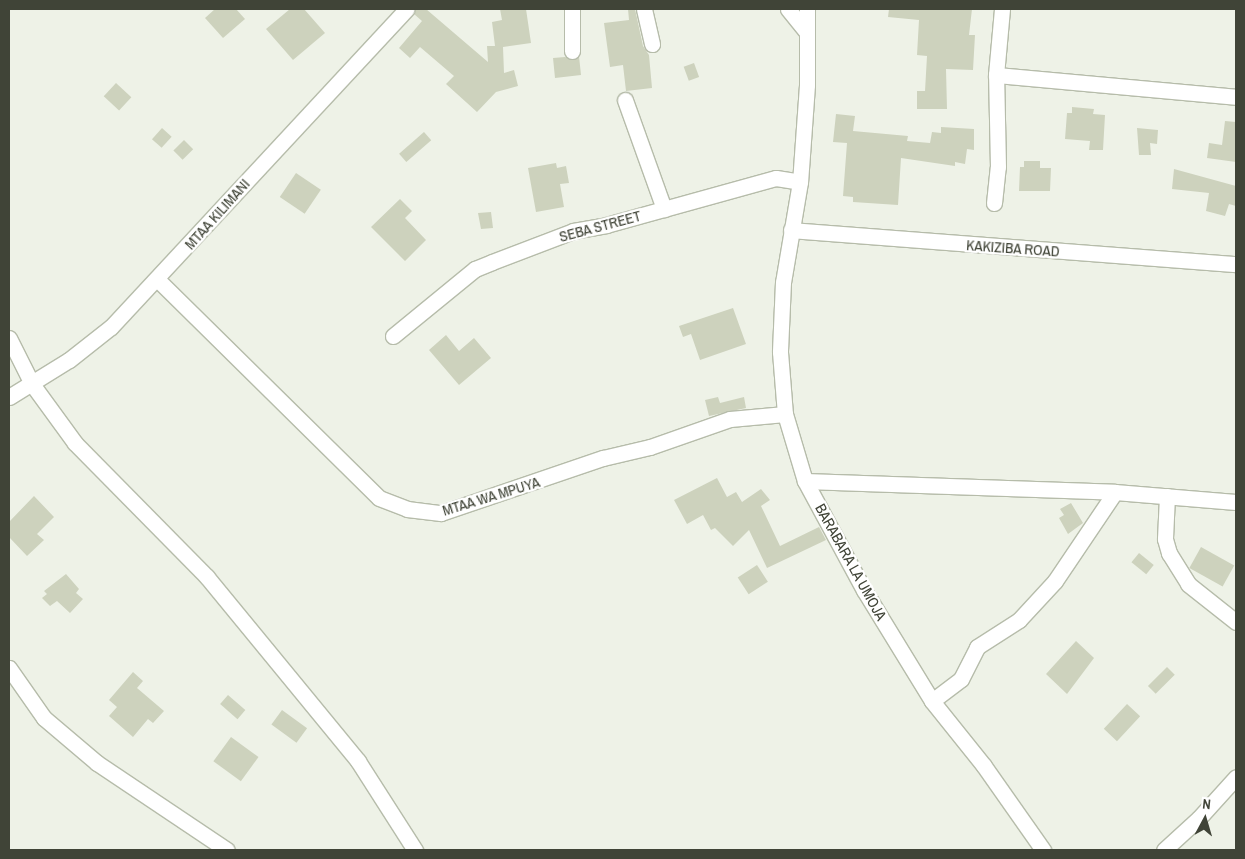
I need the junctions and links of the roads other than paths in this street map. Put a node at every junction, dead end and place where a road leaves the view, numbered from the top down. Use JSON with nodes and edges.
{"nodes":[{"id":1,"x":406,"y":9,"type":"edge"},
{"id":2,"x":572,"y":9,"type":"edge"},
{"id":3,"x":644,"y":9,"type":"edge"},
{"id":4,"x":788,"y":9,"type":"edge"},
{"id":5,"x":807,"y":9,"type":"edge"},
{"id":6,"x":1002,"y":9,"type":"edge"},
{"id":7,"x":805,"y":30,"type":"junction"},
{"id":8,"x":652,"y":44,"type":"dead end"},
{"id":9,"x":572,"y":51,"type":"dead end"},
{"id":10,"x":996,"y":74,"type":"junction"},
{"id":11,"x":1236,"y":96,"type":"edge"},
{"id":12,"x":625,"y":100,"type":"dead end"},
{"id":13,"x":800,"y":182,"type":"junction"},
{"id":14,"x":994,"y":203,"type":"dead end"},
{"id":15,"x":664,"y":209,"type":"junction"},
{"id":16,"x":791,"y":230,"type":"junction"},
{"id":17,"x":1234,"y":262,"type":"edge"},
{"id":18,"x":158,"y":280,"type":"junction"},
{"id":19,"x":393,"y":336,"type":"dead end"},
{"id":20,"x":9,"y":338,"type":"edge"},
{"id":21,"x":32,"y":384,"type":"junction"},
{"id":22,"x":9,"y":397,"type":"edge"},
{"id":23,"x":785,"y":414,"type":"junction"},
{"id":24,"x":805,"y":481,"type":"junction"},
{"id":25,"x":1115,"y":492,"type":"junction"},
{"id":26,"x":1167,"y":496,"type":"junction"},
{"id":27,"x":1236,"y":502,"type":"edge"},
{"id":28,"x":1236,"y":622,"type":"edge"},
{"id":29,"x":9,"y":668,"type":"edge"},
{"id":30,"x":932,"y":701,"type":"junction"},
{"id":31,"x":1236,"y":777,"type":"edge"},
{"id":32,"x":227,"y":850,"type":"edge"},
{"id":33,"x":415,"y":850,"type":"edge"},
{"id":34,"x":1043,"y":850,"type":"edge"},
{"id":35,"x":1164,"y":850,"type":"edge"}],
"edges":[{"from":1,"to":18,"type":"street","name":"MTAA KILIMANI"},
{"from":2,"to":9,"type":"street"},
{"from":3,"to":8,"type":"street"},
{"from":4,"to":7,"type":"street"},
{"from":5,"to":7,"type":"street","name":"BARABARA LA UMOJA"},
{"from":6,"to":10,"type":"street"},
{"from":7,"to":13,"type":"street","name":"BARABARA LA UMOJA"},
{"from":10,"to":11,"type":"street"},
{"from":10,"to":14,"type":"street"},
{"from":12,"to":15,"type":"street"},
{"from":13,"to":15,"type":"street","name":"SEBA STREET"},
{"from":13,"to":16,"type":"street","name":"BARABARA LA UMOJA"},
{"from":15,"to":19,"type":"street","name":"SEBA STREET"},
{"from":16,"to":17,"type":"street","name":"KAKIZIBA ROAD"},
{"from":16,"to":23,"type":"street","name":"BARABARA LA UMOJA"},
{"from":18,"to":21,"type":"street","name":"MTAA KILIMANI"},
{"from":18,"to":23,"type":"street","name":"MTAA WA MPUYA"},
{"from":20,"to":21,"type":"street"},
{"from":21,"to":22,"type":"street","name":"MTAA KILIMANI"},
{"from":21,"to":33,"type":"street"},
{"from":23,"to":24,"type":"street","name":"BARABARA LA UMOJA"},
{"from":24,"to":25,"type":"street"},
{"from":24,"to":30,"type":"street","name":"BARABARA LA UMOJA"},
{"from":25,"to":26,"type":"street"},
{"from":25,"to":30,"type":"street"},
{"from":26,"to":27,"type":"street"},
{"from":26,"to":28,"type":"street"},
{"from":29,"to":32,"type":"street"},
{"from":30,"to":34,"type":"street","name":"BARABARA LA UMOJA"},
{"from":31,"to":35,"type":"street"}]}
